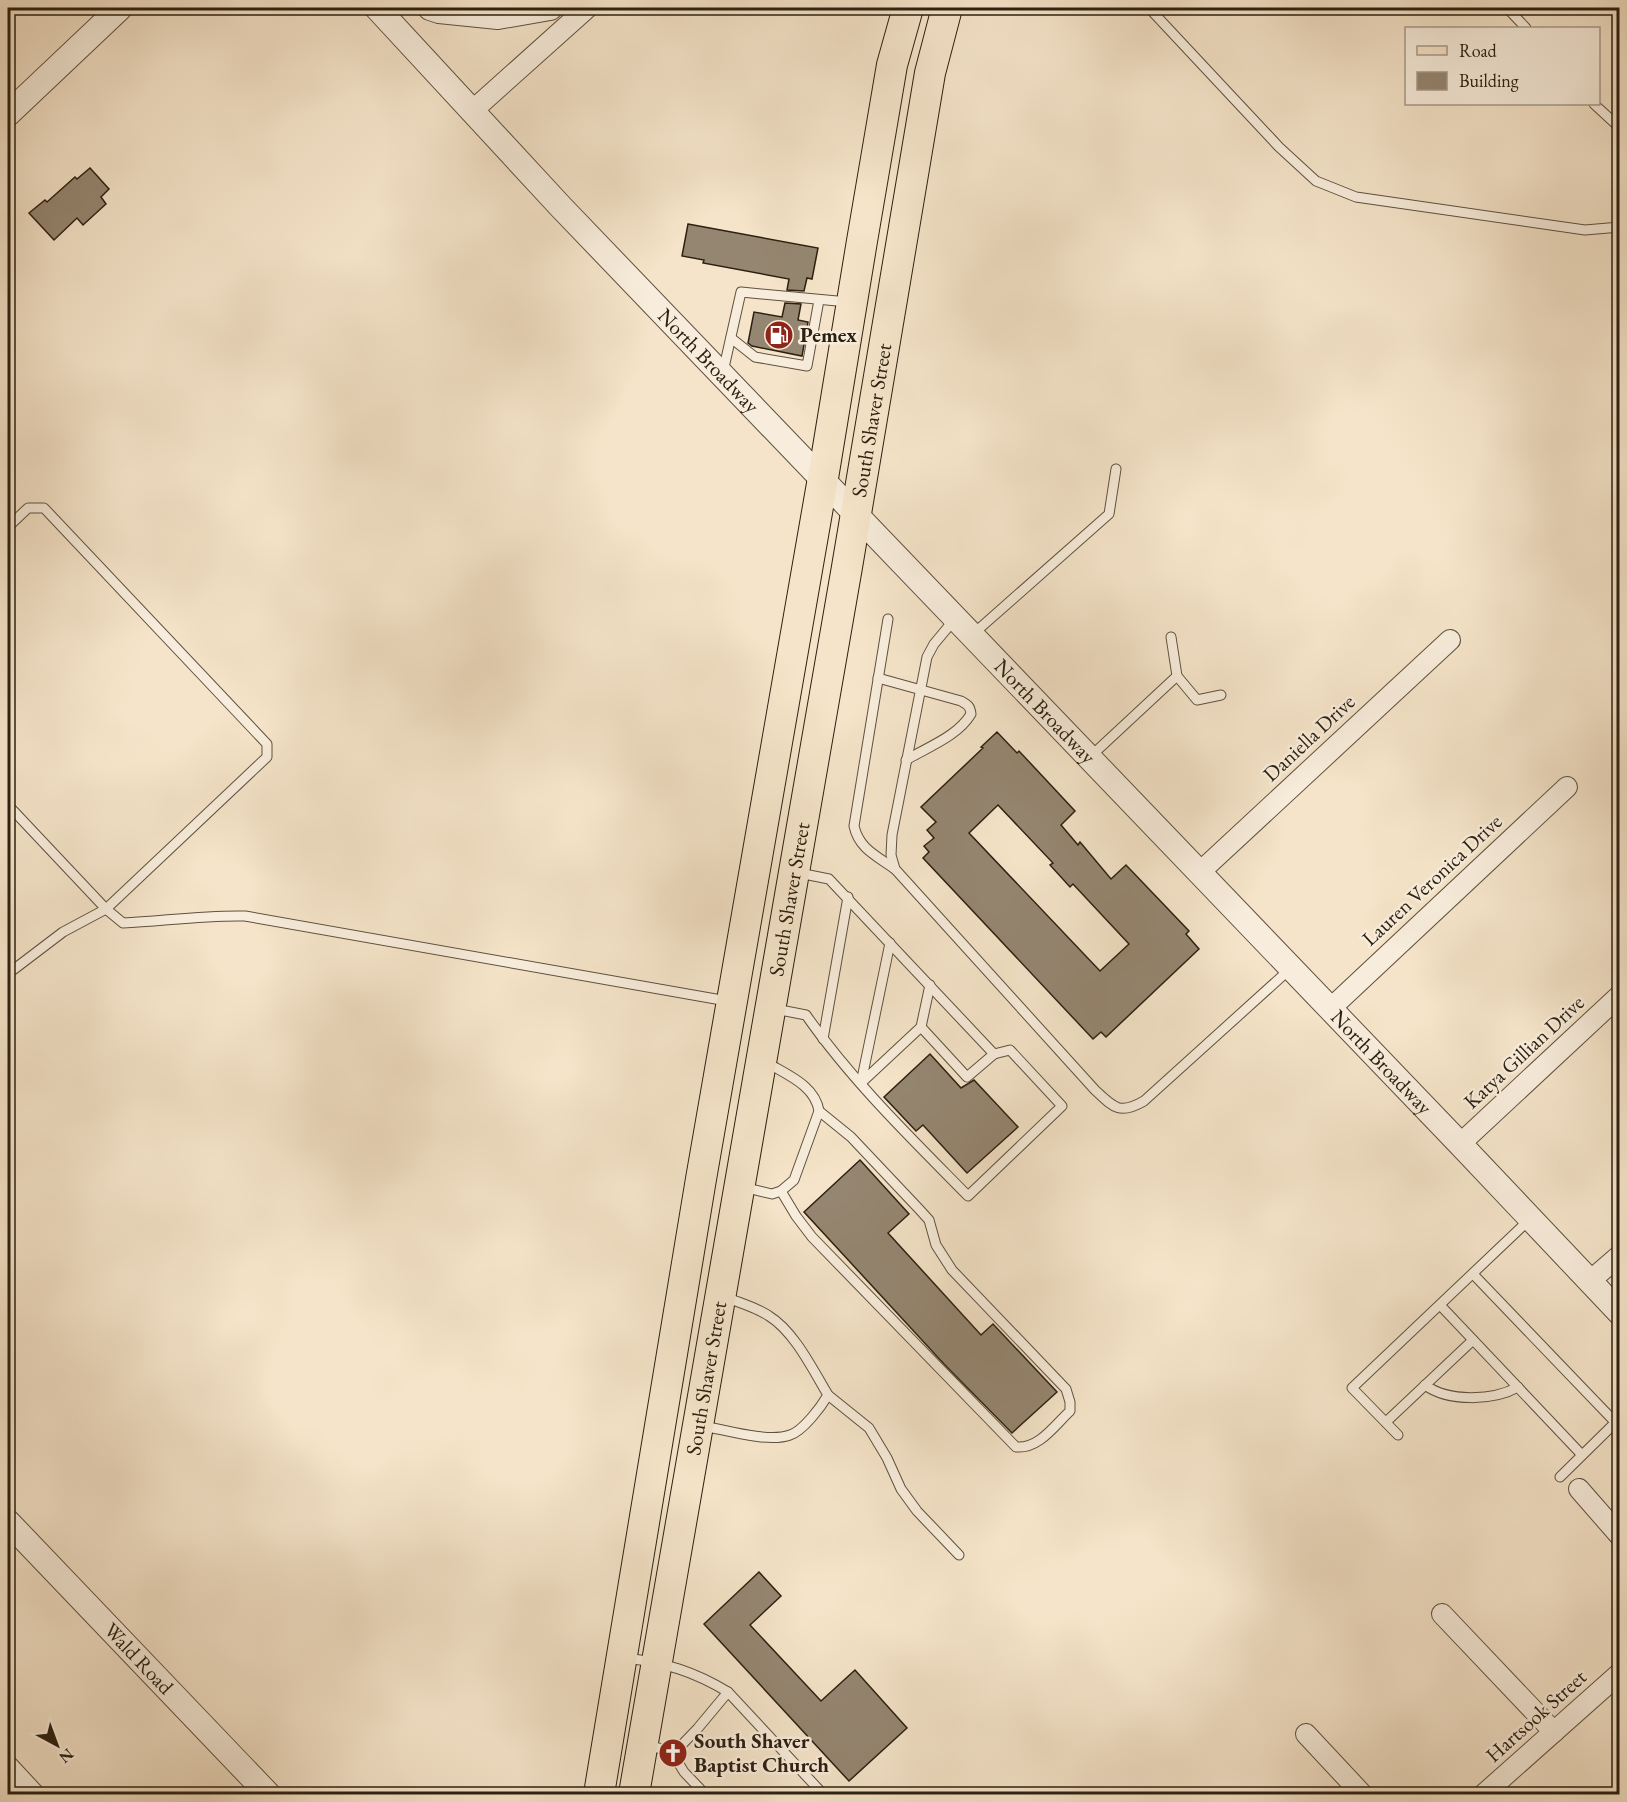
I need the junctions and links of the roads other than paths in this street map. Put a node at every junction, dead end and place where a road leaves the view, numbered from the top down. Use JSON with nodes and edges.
{"nodes":[{"id":1,"x":120,"y":8,"type":"edge"},
{"id":2,"x":377,"y":8,"type":"edge"},
{"id":3,"x":430,"y":8,"type":"edge"},
{"id":4,"x":550,"y":8,"type":"edge"},
{"id":5,"x":587,"y":8,"type":"edge"},
{"id":6,"x":908,"y":8,"type":"edge"},
{"id":7,"x":947,"y":8,"type":"edge"},
{"id":8,"x":1149,"y":8,"type":"edge"},
{"id":9,"x":1507,"y":8,"type":"edge"},
{"id":10,"x":1525,"y":27,"type":"edge"},
{"id":11,"x":1595,"y":105,"type":"edge"},
{"id":12,"x":471,"y":112,"type":"junction"},
{"id":13,"x":8,"y":114,"type":"edge"},
{"id":14,"x":1620,"y":128,"type":"edge"},
{"id":15,"x":874,"y":171,"type":"junction"},
{"id":16,"x":912,"y":178,"type":"junction"},
{"id":17,"x":1620,"y":227,"type":"edge"},
{"id":18,"x":819,"y":300,"type":"junction"},
{"id":19,"x":852,"y":303,"type":"junction"},
{"id":20,"x":731,"y":338,"type":"junction"},
{"id":21,"x":723,"y":375,"type":"junction"},
{"id":22,"x":1116,"y":469,"type":"dead end"},
{"id":23,"x":823,"y":478,"type":"junction"},
{"id":24,"x":856,"y":513,"type":"junction"},
{"id":25,"x":8,"y":527,"type":"edge"},
{"id":26,"x":888,"y":619,"type":"dead end"},
{"id":27,"x":964,"y":626,"type":"junction"},
{"id":28,"x":1171,"y":637,"type":"dead end"},
{"id":29,"x":1450,"y":640,"type":"dead end"},
{"id":30,"x":1177,"y":676,"type":"junction"},
{"id":31,"x":878,"y":678,"type":"junction"},
{"id":32,"x":920,"y":690,"type":"junction"},
{"id":33,"x":1221,"y":695,"type":"dead end"},
{"id":34,"x":1089,"y":758,"type":"junction"},
{"id":35,"x":906,"y":760,"type":"junction"},
{"id":36,"x":1567,"y":787,"type":"dead end"},
{"id":37,"x":8,"y":805,"type":"edge"},
{"id":38,"x":895,"y":869,"type":"junction"},
{"id":39,"x":794,"y":872,"type":"junction"},
{"id":40,"x":1200,"y":872,"type":"junction"},
{"id":41,"x":848,"y":897,"type":"junction"},
{"id":42,"x":106,"y":909,"type":"junction"},
{"id":43,"x":890,"y":943,"type":"junction"},
{"id":44,"x":1291,"y":968,"type":"junction"},
{"id":45,"x":10,"y":970,"type":"edge"},
{"id":46,"x":930,"y":985,"type":"junction"},
{"id":47,"x":1620,"y":995,"type":"edge"},
{"id":48,"x":732,"y":1002,"type":"junction"},
{"id":49,"x":770,"y":1008,"type":"junction"},
{"id":50,"x":1330,"y":1009,"type":"junction"},
{"id":51,"x":921,"y":1027,"type":"junction"},
{"id":52,"x":823,"y":1039,"type":"junction"},
{"id":53,"x":994,"y":1054,"type":"junction"},
{"id":54,"x":761,"y":1060,"type":"junction"},
{"id":55,"x":861,"y":1083,"type":"junction"},
{"id":56,"x":819,"y":1111,"type":"junction"},
{"id":57,"x":1460,"y":1144,"type":"junction"},
{"id":58,"x":701,"y":1179,"type":"junction"},
{"id":59,"x":739,"y":1186,"type":"junction"},
{"id":60,"x":781,"y":1191,"type":"junction"},
{"id":61,"x":1531,"y":1219,"type":"junction"},
{"id":62,"x":1620,"y":1255,"type":"edge"},
{"id":63,"x":1473,"y":1274,"type":"junction"},
{"id":64,"x":1590,"y":1281,"type":"junction"},
{"id":65,"x":720,"y":1296,"type":"junction"},
{"id":66,"x":1440,"y":1305,"type":"junction"},
{"id":67,"x":1620,"y":1313,"type":"edge"},
{"id":68,"x":1473,"y":1340,"type":"junction"},
{"id":69,"x":1425,"y":1385,"type":"junction"},
{"id":70,"x":1518,"y":1387,"type":"junction"},
{"id":71,"x":828,"y":1395,"type":"junction"},
{"id":72,"x":663,"y":1417,"type":"junction"},
{"id":73,"x":1618,"y":1420,"type":"edge"},
{"id":74,"x":1386,"y":1422,"type":"junction"},
{"id":75,"x":698,"y":1425,"type":"junction"},
{"id":76,"x":1398,"y":1435,"type":"dead end"},
{"id":77,"x":1582,"y":1455,"type":"junction"},
{"id":78,"x":1560,"y":1477,"type":"dead end"},
{"id":79,"x":1579,"y":1489,"type":"dead end"},
{"id":80,"x":8,"y":1522,"type":"edge"},
{"id":81,"x":1620,"y":1536,"type":"edge"},
{"id":82,"x":959,"y":1555,"type":"dead end"},
{"id":83,"x":1442,"y":1614,"type":"dead end"},
{"id":84,"x":623,"y":1657,"type":"junction"},
{"id":85,"x":656,"y":1662,"type":"junction"},
{"id":86,"x":1620,"y":1673,"type":"edge"},
{"id":87,"x":728,"y":1692,"type":"junction"},
{"id":88,"x":1554,"y":1732,"type":"junction"},
{"id":89,"x":1306,"y":1734,"type":"dead end"},
{"id":90,"x":642,"y":1742,"type":"junction"},
{"id":91,"x":673,"y":1754,"type":"junction"},
{"id":92,"x":10,"y":1775,"type":"edge"},
{"id":93,"x":34,"y":1794,"type":"edge"},
{"id":94,"x":268,"y":1794,"type":"edge"},
{"id":95,"x":599,"y":1794,"type":"edge"},
{"id":96,"x":634,"y":1794,"type":"edge"},
{"id":97,"x":705,"y":1794,"type":"edge"},
{"id":98,"x":823,"y":1794,"type":"edge"},
{"id":99,"x":1362,"y":1794,"type":"edge"},
{"id":100,"x":1484,"y":1794,"type":"edge"}],
"edges":[{"from":1,"to":13,"type":"street"},
{"from":2,"to":12,"type":"street","name":"North Broadway"},
{"from":3,"to":4,"type":"street"},
{"from":5,"to":12,"type":"street"},
{"from":6,"to":15,"type":"main road","name":"South Shaver Street"},
{"from":7,"to":16,"type":"main road","name":"South Shaver Street"},
{"from":8,"to":17,"type":"lane"},
{"from":9,"to":10,"type":"lane"},
{"from":11,"to":14,"type":"lane"},
{"from":12,"to":21,"type":"street","name":"North Broadway"},
{"from":15,"to":16,"type":"main road"},
{"from":15,"to":19,"type":"main road","name":"South Shaver Street"},
{"from":16,"to":24,"type":"main road","name":"South Shaver Street"},
{"from":18,"to":19,"type":"lane"},
{"from":18,"to":20,"type":"lane"},
{"from":18,"to":20,"type":"lane"},
{"from":19,"to":23,"type":"main road","name":"South Shaver Street"},
{"from":20,"to":21,"type":"lane"},
{"from":21,"to":23,"type":"street","name":"North Broadway"},
{"from":22,"to":27,"type":"lane"},
{"from":23,"to":24,"type":"street","name":"North Broadway"},
{"from":23,"to":48,"type":"main road","name":"South Shaver Street"},
{"from":24,"to":27,"type":"street","name":"North Broadway"},
{"from":24,"to":39,"type":"main road","name":"South Shaver Street"},
{"from":25,"to":42,"type":"lane"},
{"from":26,"to":31,"type":"lane"},
{"from":27,"to":32,"type":"lane"},
{"from":27,"to":34,"type":"street","name":"North Broadway"},
{"from":28,"to":30,"type":"lane"},
{"from":29,"to":40,"type":"street","name":"Daniella Drive"},
{"from":30,"to":33,"type":"lane"},
{"from":30,"to":34,"type":"lane"},
{"from":31,"to":32,"type":"lane"},
{"from":31,"to":38,"type":"lane"},
{"from":32,"to":35,"type":"lane"},
{"from":32,"to":35,"type":"lane"},
{"from":34,"to":40,"type":"street","name":"North Broadway"},
{"from":35,"to":38,"type":"lane"},
{"from":36,"to":50,"type":"street","name":"Lauren Veronica Drive"},
{"from":37,"to":42,"type":"lane"},
{"from":38,"to":44,"type":"lane"},
{"from":39,"to":41,"type":"lane"},
{"from":39,"to":49,"type":"main road","name":"South Shaver Street"},
{"from":40,"to":44,"type":"street","name":"North Broadway"},
{"from":41,"to":43,"type":"lane"},
{"from":41,"to":52,"type":"lane"},
{"from":42,"to":45,"type":"lane"},
{"from":42,"to":48,"type":"lane"},
{"from":43,"to":46,"type":"lane"},
{"from":43,"to":55,"type":"lane"},
{"from":44,"to":50,"type":"street","name":"North Broadway"},
{"from":46,"to":51,"type":"lane"},
{"from":46,"to":53,"type":"lane"},
{"from":47,"to":57,"type":"street","name":"Katya Gillian Drive"},
{"from":48,"to":49,"type":"main road"},
{"from":48,"to":58,"type":"main road","name":"South Shaver Street"},
{"from":49,"to":52,"type":"lane"},
{"from":49,"to":54,"type":"main road","name":"South Shaver Street"},
{"from":50,"to":57,"type":"street","name":"North Broadway"},
{"from":51,"to":53,"type":"lane"},
{"from":51,"to":55,"type":"lane"},
{"from":52,"to":55,"type":"lane"},
{"from":53,"to":55,"type":"lane"},
{"from":54,"to":56,"type":"lane"},
{"from":54,"to":59,"type":"main road","name":"South Shaver Street"},
{"from":56,"to":60,"type":"lane"},
{"from":56,"to":60,"type":"lane"},
{"from":57,"to":61,"type":"street","name":"North Broadway"},
{"from":58,"to":59,"type":"main road"},
{"from":58,"to":72,"type":"main road","name":"South Shaver Street"},
{"from":59,"to":60,"type":"lane"},
{"from":59,"to":65,"type":"main road","name":"South Shaver Street"},
{"from":61,"to":63,"type":"lane"},
{"from":61,"to":64,"type":"street","name":"North Broadway"},
{"from":62,"to":64,"type":"street"},
{"from":63,"to":66,"type":"lane"},
{"from":63,"to":73,"type":"lane"},
{"from":64,"to":67,"type":"street","name":"North Broadway"},
{"from":65,"to":71,"type":"lane"},
{"from":65,"to":75,"type":"main road","name":"South Shaver Street"},
{"from":66,"to":68,"type":"lane"},
{"from":66,"to":74,"type":"lane"},
{"from":68,"to":69,"type":"lane"},
{"from":68,"to":70,"type":"lane"},
{"from":69,"to":70,"type":"lane"},
{"from":69,"to":74,"type":"lane"},
{"from":70,"to":77,"type":"lane"},
{"from":71,"to":75,"type":"lane"},
{"from":71,"to":82,"type":"lane"},
{"from":72,"to":75,"type":"main road"},
{"from":72,"to":84,"type":"main road","name":"South Shaver Street"},
{"from":73,"to":77,"type":"lane"},
{"from":74,"to":76,"type":"lane"},
{"from":75,"to":85,"type":"main road","name":"South Shaver Street"},
{"from":77,"to":78,"type":"lane"},
{"from":79,"to":81,"type":"street"},
{"from":80,"to":94,"type":"street","name":"Wald Road"},
{"from":83,"to":88,"type":"street"},
{"from":84,"to":85,"type":"lane"},
{"from":84,"to":95,"type":"main road","name":"South Shaver Street"},
{"from":85,"to":87,"type":"lane"},
{"from":85,"to":90,"type":"main road","name":"South Shaver Street"},
{"from":86,"to":88,"type":"street","name":"Hartsook Street"},
{"from":87,"to":91,"type":"lane"},
{"from":87,"to":98,"type":"lane"},
{"from":88,"to":100,"type":"street","name":"Hartsook Street"},
{"from":89,"to":99,"type":"street"},
{"from":90,"to":91,"type":"lane"},
{"from":90,"to":96,"type":"main road","name":"South Shaver Street"},
{"from":91,"to":97,"type":"lane"},
{"from":92,"to":93,"type":"street"}]}
